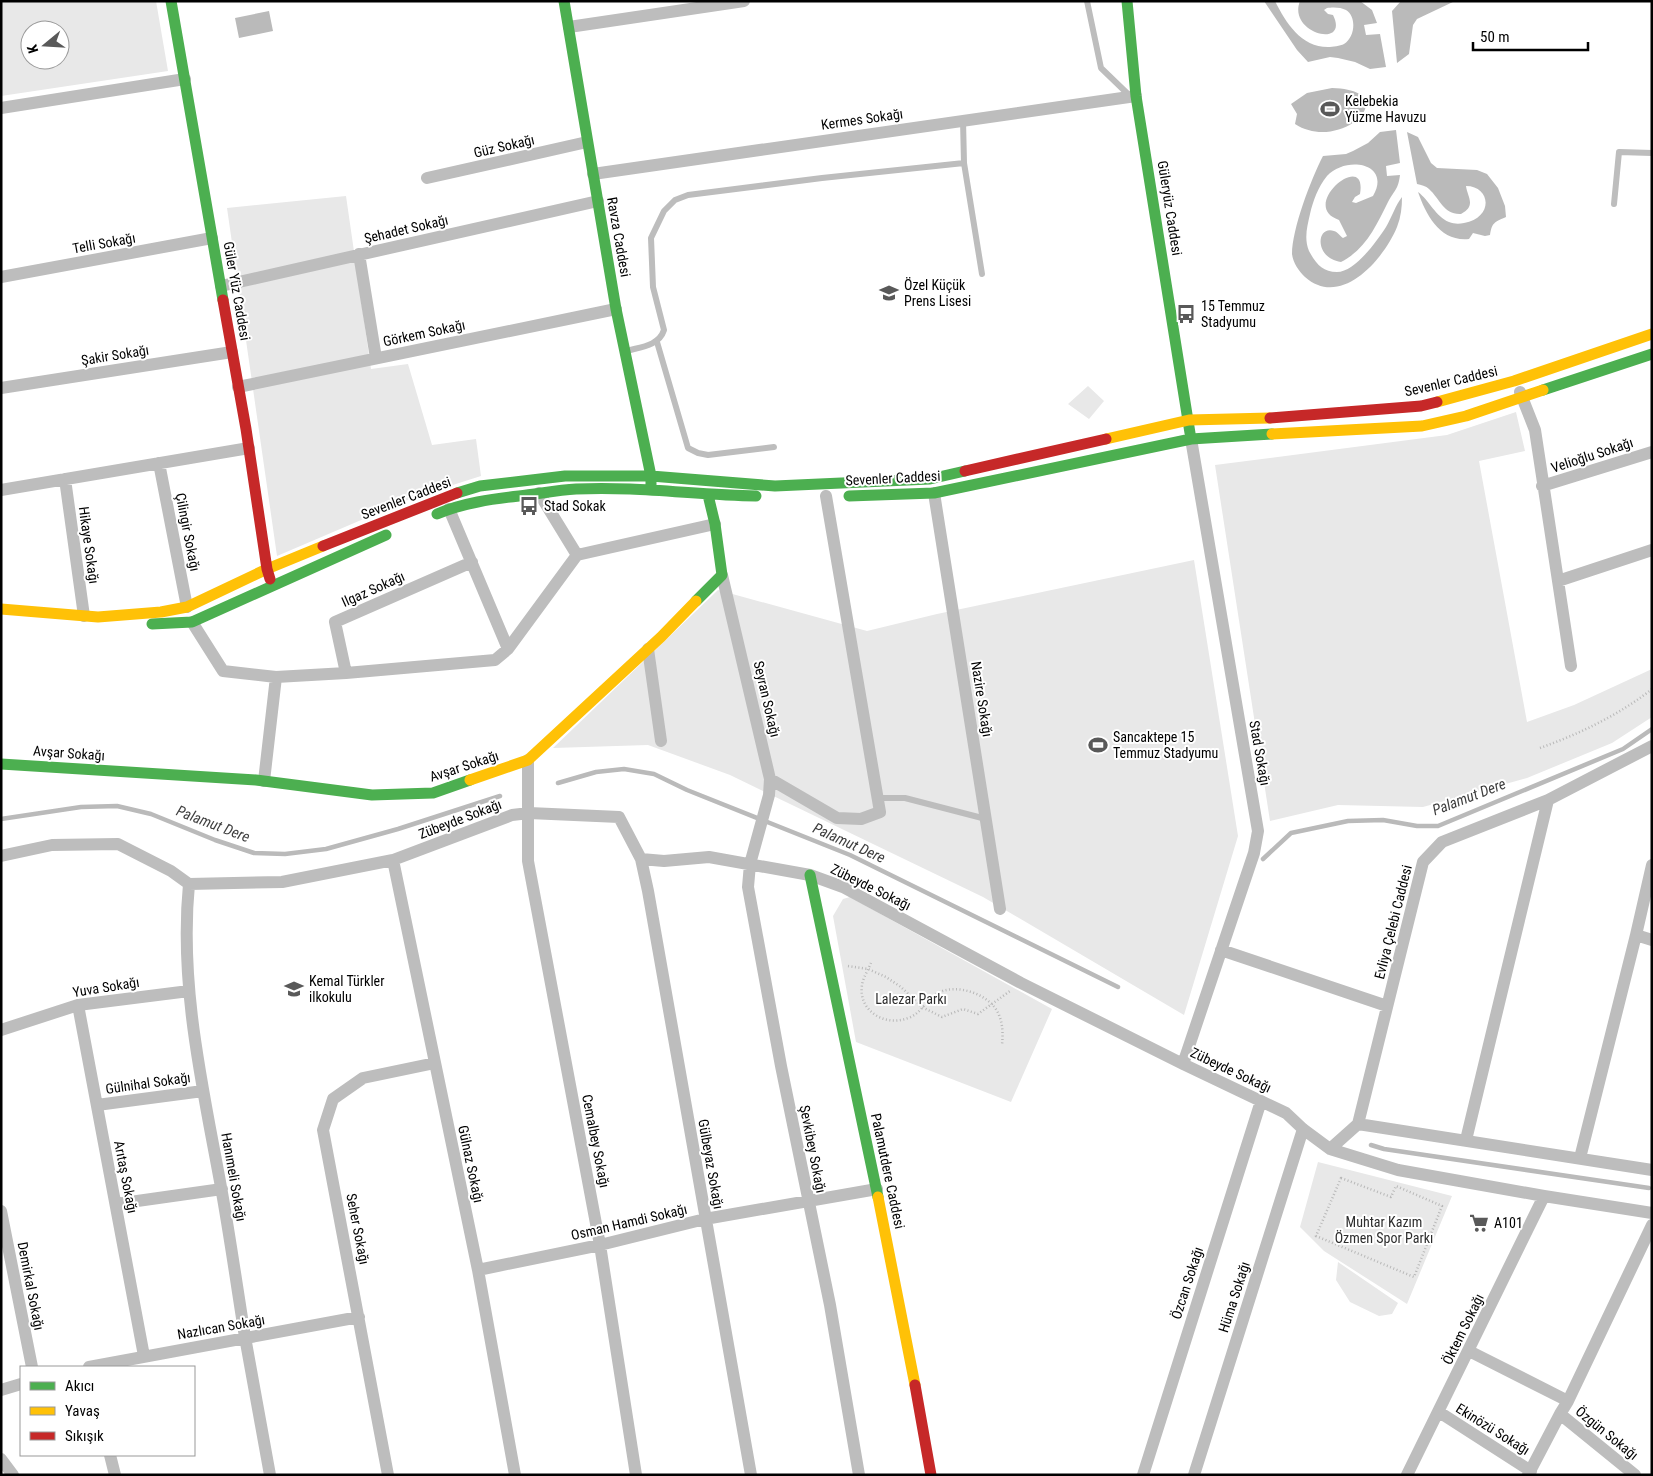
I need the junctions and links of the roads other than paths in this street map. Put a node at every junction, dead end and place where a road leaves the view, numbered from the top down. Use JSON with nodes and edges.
{"nodes":[{"id":1,"x":171,"y":1,"type":"edge"},
{"id":2,"x":564,"y":1,"type":"edge"},
{"id":3,"x":744,"y":1,"type":"edge"},
{"id":4,"x":1087,"y":1,"type":"edge"},
{"id":5,"x":1126,"y":1,"type":"edge"},
{"id":6,"x":569,"y":27,"type":"junction"},
{"id":7,"x":184,"y":79,"type":"junction"},
{"id":8,"x":1133,"y":96,"type":"junction"},
{"id":9,"x":1,"y":108,"type":"edge"},
{"id":10,"x":963,"y":120,"type":"junction"},
{"id":11,"x":587,"y":142,"type":"junction"},
{"id":12,"x":1652,"y":153,"type":"edge"},
{"id":13,"x":964,"y":163,"type":"junction"},
{"id":14,"x":593,"y":174,"type":"junction"},
{"id":15,"x":427,"y":178,"type":"dead end"},
{"id":16,"x":598,"y":201,"type":"junction"},
{"id":17,"x":1614,"y":204,"type":"dead end"},
{"id":18,"x":212,"y":238,"type":"junction"},
{"id":19,"x":359,"y":254,"type":"junction"},
{"id":20,"x":982,"y":274,"type":"dead end"},
{"id":21,"x":1,"y":278,"type":"edge"},
{"id":22,"x":220,"y":286,"type":"junction"},
{"id":23,"x":616,"y":309,"type":"junction"},
{"id":24,"x":1652,"y":334,"type":"edge"},
{"id":25,"x":657,"y":342,"type":"junction"},
{"id":26,"x":232,"y":352,"type":"junction"},
{"id":27,"x":625,"y":352,"type":"junction"},
{"id":28,"x":1652,"y":354,"type":"edge"},
{"id":29,"x":376,"y":358,"type":"junction"},
{"id":30,"x":1514,"y":381,"type":"junction"},
{"id":31,"x":238,"y":387,"type":"junction"},
{"id":32,"x":1,"y":388,"type":"edge"},
{"id":33,"x":1523,"y":398,"type":"junction"},
{"id":34,"x":1189,"y":420,"type":"junction"},
{"id":35,"x":1191,"y":439,"type":"junction"},
{"id":36,"x":774,"y":447,"type":"dead end"},
{"id":37,"x":249,"y":448,"type":"junction"},
{"id":38,"x":1652,"y":452,"type":"edge"},
{"id":39,"x":159,"y":464,"type":"junction"},
{"id":40,"x":651,"y":476,"type":"junction"},
{"id":41,"x":65,"y":479,"type":"junction"},
{"id":42,"x":1542,"y":486,"type":"junction"},
{"id":43,"x":1,"y":490,"type":"edge"},
{"id":44,"x":651,"y":490,"type":"junction"},
{"id":45,"x":539,"y":493,"type":"junction"},
{"id":46,"x":934,"y":493,"type":"junction"},
{"id":47,"x":708,"y":495,"type":"junction"},
{"id":48,"x":816,"y":496,"type":"junction"},
{"id":49,"x":449,"y":509,"type":"junction"},
{"id":50,"x":430,"y":516,"type":"dead end"},
{"id":51,"x":715,"y":524,"type":"junction"},
{"id":52,"x":394,"y":531,"type":"dead end"},
{"id":53,"x":1652,"y":550,"type":"edge"},
{"id":54,"x":577,"y":555,"type":"junction"},
{"id":55,"x":472,"y":562,"type":"junction"},
{"id":56,"x":267,"y":570,"type":"junction"},
{"id":57,"x":722,"y":574,"type":"junction"},
{"id":58,"x":1558,"y":581,"type":"junction"},
{"id":59,"x":272,"y":585,"type":"junction"},
{"id":60,"x":187,"y":607,"type":"junction"},
{"id":61,"x":1,"y":609,"type":"edge"},
{"id":62,"x":84,"y":616,"type":"junction"},
{"id":63,"x":192,"y":622,"type":"junction"},
{"id":64,"x":99,"y":628,"type":"dead end"},
{"id":65,"x":508,"y":649,"type":"junction"},
{"id":66,"x":648,"y":649,"type":"junction"},
{"id":67,"x":1571,"y":666,"type":"dead end"},
{"id":68,"x":346,"y":673,"type":"junction"},
{"id":69,"x":276,"y":677,"type":"junction"},
{"id":70,"x":661,"y":741,"type":"dead end"},
{"id":71,"x":1652,"y":746,"type":"edge"},
{"id":72,"x":528,"y":760,"type":"junction"},
{"id":73,"x":1,"y":764,"type":"edge"},
{"id":74,"x":770,"y":779,"type":"junction"},
{"id":75,"x":264,"y":781,"type":"junction"},
{"id":76,"x":878,"y":798,"type":"junction"},
{"id":77,"x":1548,"y":800,"type":"junction"},
{"id":78,"x":529,"y":813,"type":"junction"},
{"id":79,"x":986,"y":818,"type":"junction"},
{"id":80,"x":759,"y":830,"type":"joint"},
{"id":81,"x":1,"y":856,"type":"edge"},
{"id":82,"x":641,"y":859,"type":"junction"},
{"id":83,"x":394,"y":860,"type":"junction"},
{"id":84,"x":750,"y":864,"type":"junction"},
{"id":85,"x":1652,"y":865,"type":"edge"},
{"id":86,"x":810,"y":875,"type":"junction"},
{"id":87,"x":189,"y":884,"type":"junction"},
{"id":88,"x":1000,"y":910,"type":"dead end"},
{"id":89,"x":1636,"y":935,"type":"junction"},
{"id":90,"x":1652,"y":940,"type":"edge"},
{"id":91,"x":1221,"y":950,"type":"junction"},
{"id":92,"x":189,"y":991,"type":"junction"},
{"id":93,"x":78,"y":1005,"type":"junction"},
{"id":94,"x":1387,"y":1006,"type":"junction"},
{"id":95,"x":1,"y":1030,"type":"edge"},
{"id":96,"x":435,"y":1063,"type":"junction"},
{"id":97,"x":1183,"y":1064,"type":"junction"},
{"id":98,"x":203,"y":1091,"type":"junction"},
{"id":99,"x":1261,"y":1101,"type":"junction"},
{"id":100,"x":98,"y":1105,"type":"junction"},
{"id":101,"x":1358,"y":1124,"type":"junction"},
{"id":102,"x":1303,"y":1129,"type":"junction"},
{"id":103,"x":1466,"y":1140,"type":"junction"},
{"id":104,"x":1330,"y":1149,"type":"junction"},
{"id":105,"x":1580,"y":1158,"type":"junction"},
{"id":106,"x":1652,"y":1170,"type":"edge"},
{"id":107,"x":222,"y":1189,"type":"junction"},
{"id":108,"x":877,"y":1189,"type":"junction"},
{"id":109,"x":1544,"y":1196,"type":"junction"},
{"id":110,"x":808,"y":1201,"type":"junction"},
{"id":111,"x":116,"y":1204,"type":"junction"},
{"id":112,"x":1,"y":1211,"type":"edge"},
{"id":113,"x":1652,"y":1213,"type":"edge"},
{"id":114,"x":705,"y":1219,"type":"junction"},
{"id":115,"x":1652,"y":1225,"type":"edge"},
{"id":116,"x":600,"y":1245,"type":"junction"},
{"id":117,"x":478,"y":1270,"type":"junction"},
{"id":118,"x":359,"y":1317,"type":"junction"},
{"id":119,"x":245,"y":1338,"type":"junction"},
{"id":120,"x":1469,"y":1351,"type":"junction"},
{"id":121,"x":144,"y":1356,"type":"junction"},
{"id":122,"x":32,"y":1366,"type":"edge"},
{"id":123,"x":94,"y":1366,"type":"edge"},
{"id":124,"x":20,"y":1384,"type":"edge"},
{"id":125,"x":1,"y":1390,"type":"edge"},
{"id":126,"x":1568,"y":1402,"type":"junction"},
{"id":127,"x":1439,"y":1412,"type":"junction"},
{"id":128,"x":1560,"y":1414,"type":"junction"},
{"id":129,"x":110,"y":1456,"type":"edge"},
{"id":130,"x":1,"y":1459,"type":"edge"},
{"id":131,"x":1529,"y":1473,"type":"edge"},
{"id":132,"x":9,"y":1474,"type":"edge"},
{"id":133,"x":114,"y":1475,"type":"edge"},
{"id":134,"x":270,"y":1475,"type":"edge"},
{"id":135,"x":388,"y":1475,"type":"edge"},
{"id":136,"x":515,"y":1475,"type":"edge"},
{"id":137,"x":636,"y":1475,"type":"edge"},
{"id":138,"x":752,"y":1475,"type":"edge"},
{"id":139,"x":859,"y":1475,"type":"edge"},
{"id":140,"x":931,"y":1475,"type":"edge"},
{"id":141,"x":1143,"y":1475,"type":"edge"},
{"id":142,"x":1194,"y":1475,"type":"edge"},
{"id":143,"x":1407,"y":1475,"type":"edge"},
{"id":144,"x":1635,"y":1475,"type":"edge"}],
"edges":[{"from":1,"to":7,"type":"main road","name":"Güler Yüz Caddesi"},
{"from":2,"to":6,"type":"main road","name":"Ravza Caddesi"},
{"from":3,"to":6,"type":"street"},
{"from":4,"to":8,"type":"lane"},
{"from":5,"to":8,"type":"main road","name":"Güleryüz Caddesi"},
{"from":6,"to":11,"type":"main road","name":"Ravza Caddesi"},
{"from":7,"to":9,"type":"street"},
{"from":7,"to":18,"type":"main road","name":"Güler Yüz Caddesi"},
{"from":8,"to":10,"type":"street","name":"Kermes Sokağı"},
{"from":8,"to":34,"type":"main road","name":"Güleryüz Caddesi"},
{"from":10,"to":13,"type":"lane"},
{"from":10,"to":14,"type":"street","name":"Kermes Sokağı"},
{"from":11,"to":14,"type":"main road","name":"Ravza Caddesi"},
{"from":11,"to":15,"type":"street","name":"Güz Sokağı"},
{"from":12,"to":17,"type":"lane"},
{"from":13,"to":20,"type":"lane"},
{"from":13,"to":25,"type":"lane"},
{"from":14,"to":16,"type":"main road","name":"Ravza Caddesi"},
{"from":16,"to":19,"type":"street","name":"Şehadet Sokağı"},
{"from":16,"to":23,"type":"main road","name":"Ravza Caddesi"},
{"from":18,"to":21,"type":"street","name":"Telli Sokağı"},
{"from":18,"to":22,"type":"main road","name":"Güler Yüz Caddesi"},
{"from":19,"to":22,"type":"street","name":"Şehadet Sokağı"},
{"from":19,"to":29,"type":"street"},
{"from":22,"to":26,"type":"main road","name":"Güler Yüz Caddesi"},
{"from":23,"to":27,"type":"main road","name":"Ravza Caddesi"},
{"from":23,"to":29,"type":"street","name":"Görkem Sokağı"},
{"from":24,"to":30,"type":"main road","name":"Sevenler Caddesi"},
{"from":25,"to":27,"type":"lane"},
{"from":25,"to":36,"type":"lane"},
{"from":26,"to":31,"type":"main road","name":"Güler Yüz Caddesi"},
{"from":26,"to":32,"type":"street","name":"Şakir Sokağı"},
{"from":27,"to":40,"type":"main road","name":"Ravza Caddesi"},
{"from":28,"to":33,"type":"main road","name":"Sevenler Caddesi"},
{"from":29,"to":31,"type":"street","name":"Görkem Sokağı"},
{"from":30,"to":33,"type":"street"},
{"from":30,"to":34,"type":"main road","name":"Sevenler Caddesi"},
{"from":31,"to":37,"type":"main road","name":"Güler Yüz Caddesi"},
{"from":33,"to":35,"type":"main road","name":"Sevenler Caddesi"},
{"from":33,"to":42,"type":"street"},
{"from":34,"to":35,"type":"main road"},
{"from":34,"to":40,"type":"main road","name":"Sevenler Caddesi"},
{"from":35,"to":46,"type":"main road","name":"Sevenler Caddesi"},
{"from":35,"to":91,"type":"street","name":"Stad Sokağı"},
{"from":37,"to":39,"type":"street"},
{"from":37,"to":56,"type":"main road","name":"Güler Yüz Caddesi"},
{"from":38,"to":42,"type":"street","name":"Velioğlu Sokağı"},
{"from":39,"to":41,"type":"street"},
{"from":39,"to":60,"type":"street","name":"Çilingir Sokağı"},
{"from":40,"to":44,"type":"main road"},
{"from":40,"to":56,"type":"main road","name":"Sevenler Caddesi"},
{"from":41,"to":43,"type":"street"},
{"from":41,"to":62,"type":"street","name":"Hikaye Sokağı"},
{"from":42,"to":58,"type":"street"},
{"from":44,"to":45,"type":"main road","name":"Sevenler Caddesi"},
{"from":44,"to":47,"type":"main road","name":"Sevenler Caddesi"},
{"from":45,"to":49,"type":"main road","name":"Sevenler Caddesi"},
{"from":45,"to":54,"type":"street"},
{"from":46,"to":48,"type":"main road","name":"Sevenler Caddesi"},
{"from":46,"to":79,"type":"street","name":"Nazire Sokağı"},
{"from":47,"to":48,"type":"main road","name":"Sevenler Caddesi"},
{"from":47,"to":51,"type":"main road"},
{"from":48,"to":76,"type":"street"},
{"from":49,"to":50,"type":"main road","name":"Sevenler Caddesi"},
{"from":49,"to":55,"type":"street"},
{"from":51,"to":54,"type":"street"},
{"from":51,"to":57,"type":"main road"},
{"from":52,"to":59,"type":"main road","name":"Sevenler Caddesi"},
{"from":53,"to":58,"type":"street"},
{"from":54,"to":65,"type":"street"},
{"from":55,"to":65,"type":"street"},
{"from":55,"to":68,"type":"street","name":"Ilgaz Sokağı"},
{"from":56,"to":59,"type":"main road","name":"Güler Yüz Caddesi"},
{"from":56,"to":60,"type":"main road","name":"Sevenler Caddesi"},
{"from":57,"to":66,"type":"main road","name":"Avşar Sokağı"},
{"from":57,"to":74,"type":"street","name":"Seyran Sokağı"},
{"from":58,"to":67,"type":"street"},
{"from":59,"to":63,"type":"main road","name":"Sevenler Caddesi"},
{"from":60,"to":62,"type":"main road","name":"Sevenler Caddesi"},
{"from":60,"to":63,"type":"main road"},
{"from":61,"to":62,"type":"main road","name":"Sevenler Caddesi"},
{"from":63,"to":64,"type":"main road","name":"Sevenler Caddesi"},
{"from":63,"to":69,"type":"street"},
{"from":65,"to":68,"type":"street"},
{"from":66,"to":70,"type":"street"},
{"from":66,"to":72,"type":"main road","name":"Avşar Sokağı"},
{"from":68,"to":69,"type":"street"},
{"from":69,"to":75,"type":"street"},
{"from":71,"to":77,"type":"street","name":"Evliya Çelebi Caddesi"},
{"from":72,"to":75,"type":"main road","name":"Avşar Sokağı"},
{"from":72,"to":78,"type":"street","name":"Cemalbey Sokağı"},
{"from":73,"to":75,"type":"main road","name":"Avşar Sokağı"},
{"from":74,"to":76,"type":"street"},
{"from":74,"to":80,"type":"street","name":"Seyran Sokağı"},
{"from":76,"to":79,"type":"lane"},
{"from":77,"to":94,"type":"street","name":"Evliya Çelebi Caddesi"},
{"from":77,"to":103,"type":"street"},
{"from":78,"to":82,"type":"street","name":"Zübeyde Sokağı"},
{"from":78,"to":83,"type":"street","name":"Zübeyde Sokağı"},
{"from":78,"to":116,"type":"street","name":"Cemalbey Sokağı"},
{"from":79,"to":88,"type":"street","name":"Nazire Sokağı"},
{"from":80,"to":84,"type":"street","name":"Şevkibey Sokağı"},
{"from":81,"to":87,"type":"street"},
{"from":82,"to":84,"type":"street","name":"Zübeyde Sokağı"},
{"from":82,"to":114,"type":"street","name":"Gülbeyaz Sokağı"},
{"from":83,"to":87,"type":"street","name":"Zübeyde Sokağı"},
{"from":83,"to":96,"type":"street","name":"Gülnaz Sokağı"},
{"from":84,"to":86,"type":"street","name":"Zübeyde Sokağı"},
{"from":84,"to":110,"type":"street","name":"Şevkibey Sokağı"},
{"from":85,"to":89,"type":"street"},
{"from":86,"to":97,"type":"street","name":"Zübeyde Sokağı"},
{"from":86,"to":108,"type":"main road","name":"Palamutdere Caddesi"},
{"from":87,"to":92,"type":"street","name":"Hanımeli Sokağı"},
{"from":89,"to":90,"type":"street"},
{"from":89,"to":105,"type":"street"},
{"from":91,"to":94,"type":"street"},
{"from":91,"to":97,"type":"street","name":"Stad Sokağı"},
{"from":92,"to":93,"type":"street","name":"Yuva Sokağı"},
{"from":92,"to":98,"type":"street","name":"Hanımeli Sokağı"},
{"from":93,"to":95,"type":"street","name":"Yuva Sokağı"},
{"from":93,"to":100,"type":"street","name":"Arıtaş Sokağı"},
{"from":94,"to":101,"type":"street","name":"Evliya Çelebi Caddesi"},
{"from":96,"to":117,"type":"street","name":"Gülnaz Sokağı"},
{"from":96,"to":118,"type":"street","name":"Seher Sokağı"},
{"from":97,"to":99,"type":"street","name":"Zübeyde Sokağı"},
{"from":98,"to":100,"type":"street","name":"Gülnihal Sokağı"},
{"from":98,"to":107,"type":"street","name":"Hanımeli Sokağı"},
{"from":99,"to":102,"type":"street","name":"Zübeyde Sokağı"},
{"from":99,"to":141,"type":"street","name":"Özcan Sokağı"},
{"from":100,"to":111,"type":"street","name":"Arıtaş Sokağı"},
{"from":101,"to":103,"type":"street"},
{"from":101,"to":104,"type":"street"},
{"from":102,"to":104,"type":"street","name":"Zübeyde Sokağı"},
{"from":102,"to":142,"type":"street","name":"Hüma Sokağı"},
{"from":103,"to":105,"type":"street"},
{"from":104,"to":109,"type":"street","name":"Zübeyde Sokağı"},
{"from":105,"to":106,"type":"street"},
{"from":107,"to":111,"type":"street"},
{"from":107,"to":119,"type":"street","name":"Hanımeli Sokağı"},
{"from":108,"to":110,"type":"street","name":"Osman Hamdi Sokağı"},
{"from":108,"to":140,"type":"main road","name":"Palamutdere Caddesi"},
{"from":109,"to":113,"type":"street","name":"Zübeyde Sokağı"},
{"from":109,"to":120,"type":"street","name":"Öktem Sokağı"},
{"from":110,"to":114,"type":"street","name":"Osman Hamdi Sokağı"},
{"from":110,"to":139,"type":"street","name":"Şevkibey Sokağı"},
{"from":111,"to":121,"type":"street","name":"Arıtaş Sokağı"},
{"from":112,"to":122,"type":"street","name":"Demirkal Sokağı"},
{"from":114,"to":116,"type":"street","name":"Osman Hamdi Sokağı"},
{"from":114,"to":138,"type":"street","name":"Gülbeyaz Sokağı"},
{"from":115,"to":126,"type":"street"},
{"from":116,"to":117,"type":"street","name":"Osman Hamdi Sokağı"},
{"from":116,"to":137,"type":"street","name":"Cemalbey Sokağı"},
{"from":117,"to":136,"type":"street","name":"Gülnaz Sokağı"},
{"from":118,"to":119,"type":"street","name":"Nazlıcan Sokağı"},
{"from":118,"to":135,"type":"street","name":"Seher Sokağı"},
{"from":119,"to":121,"type":"street","name":"Nazlıcan Sokağı"},
{"from":119,"to":134,"type":"street","name":"Hanımeli Sokağı"},
{"from":120,"to":126,"type":"street"},
{"from":120,"to":127,"type":"street","name":"Öktem Sokağı"},
{"from":121,"to":123,"type":"street","name":"Nazlıcan Sokağı"},
{"from":124,"to":125,"type":"street"},
{"from":126,"to":128,"type":"street"},
{"from":127,"to":131,"type":"street","name":"Ekinözü Sokağı"},
{"from":127,"to":143,"type":"street","name":"Öktem Sokağı"},
{"from":128,"to":131,"type":"street"},
{"from":128,"to":144,"type":"street","name":"Özgün Sokağı"},
{"from":129,"to":133,"type":"street"},
{"from":130,"to":132,"type":"street"}]}
